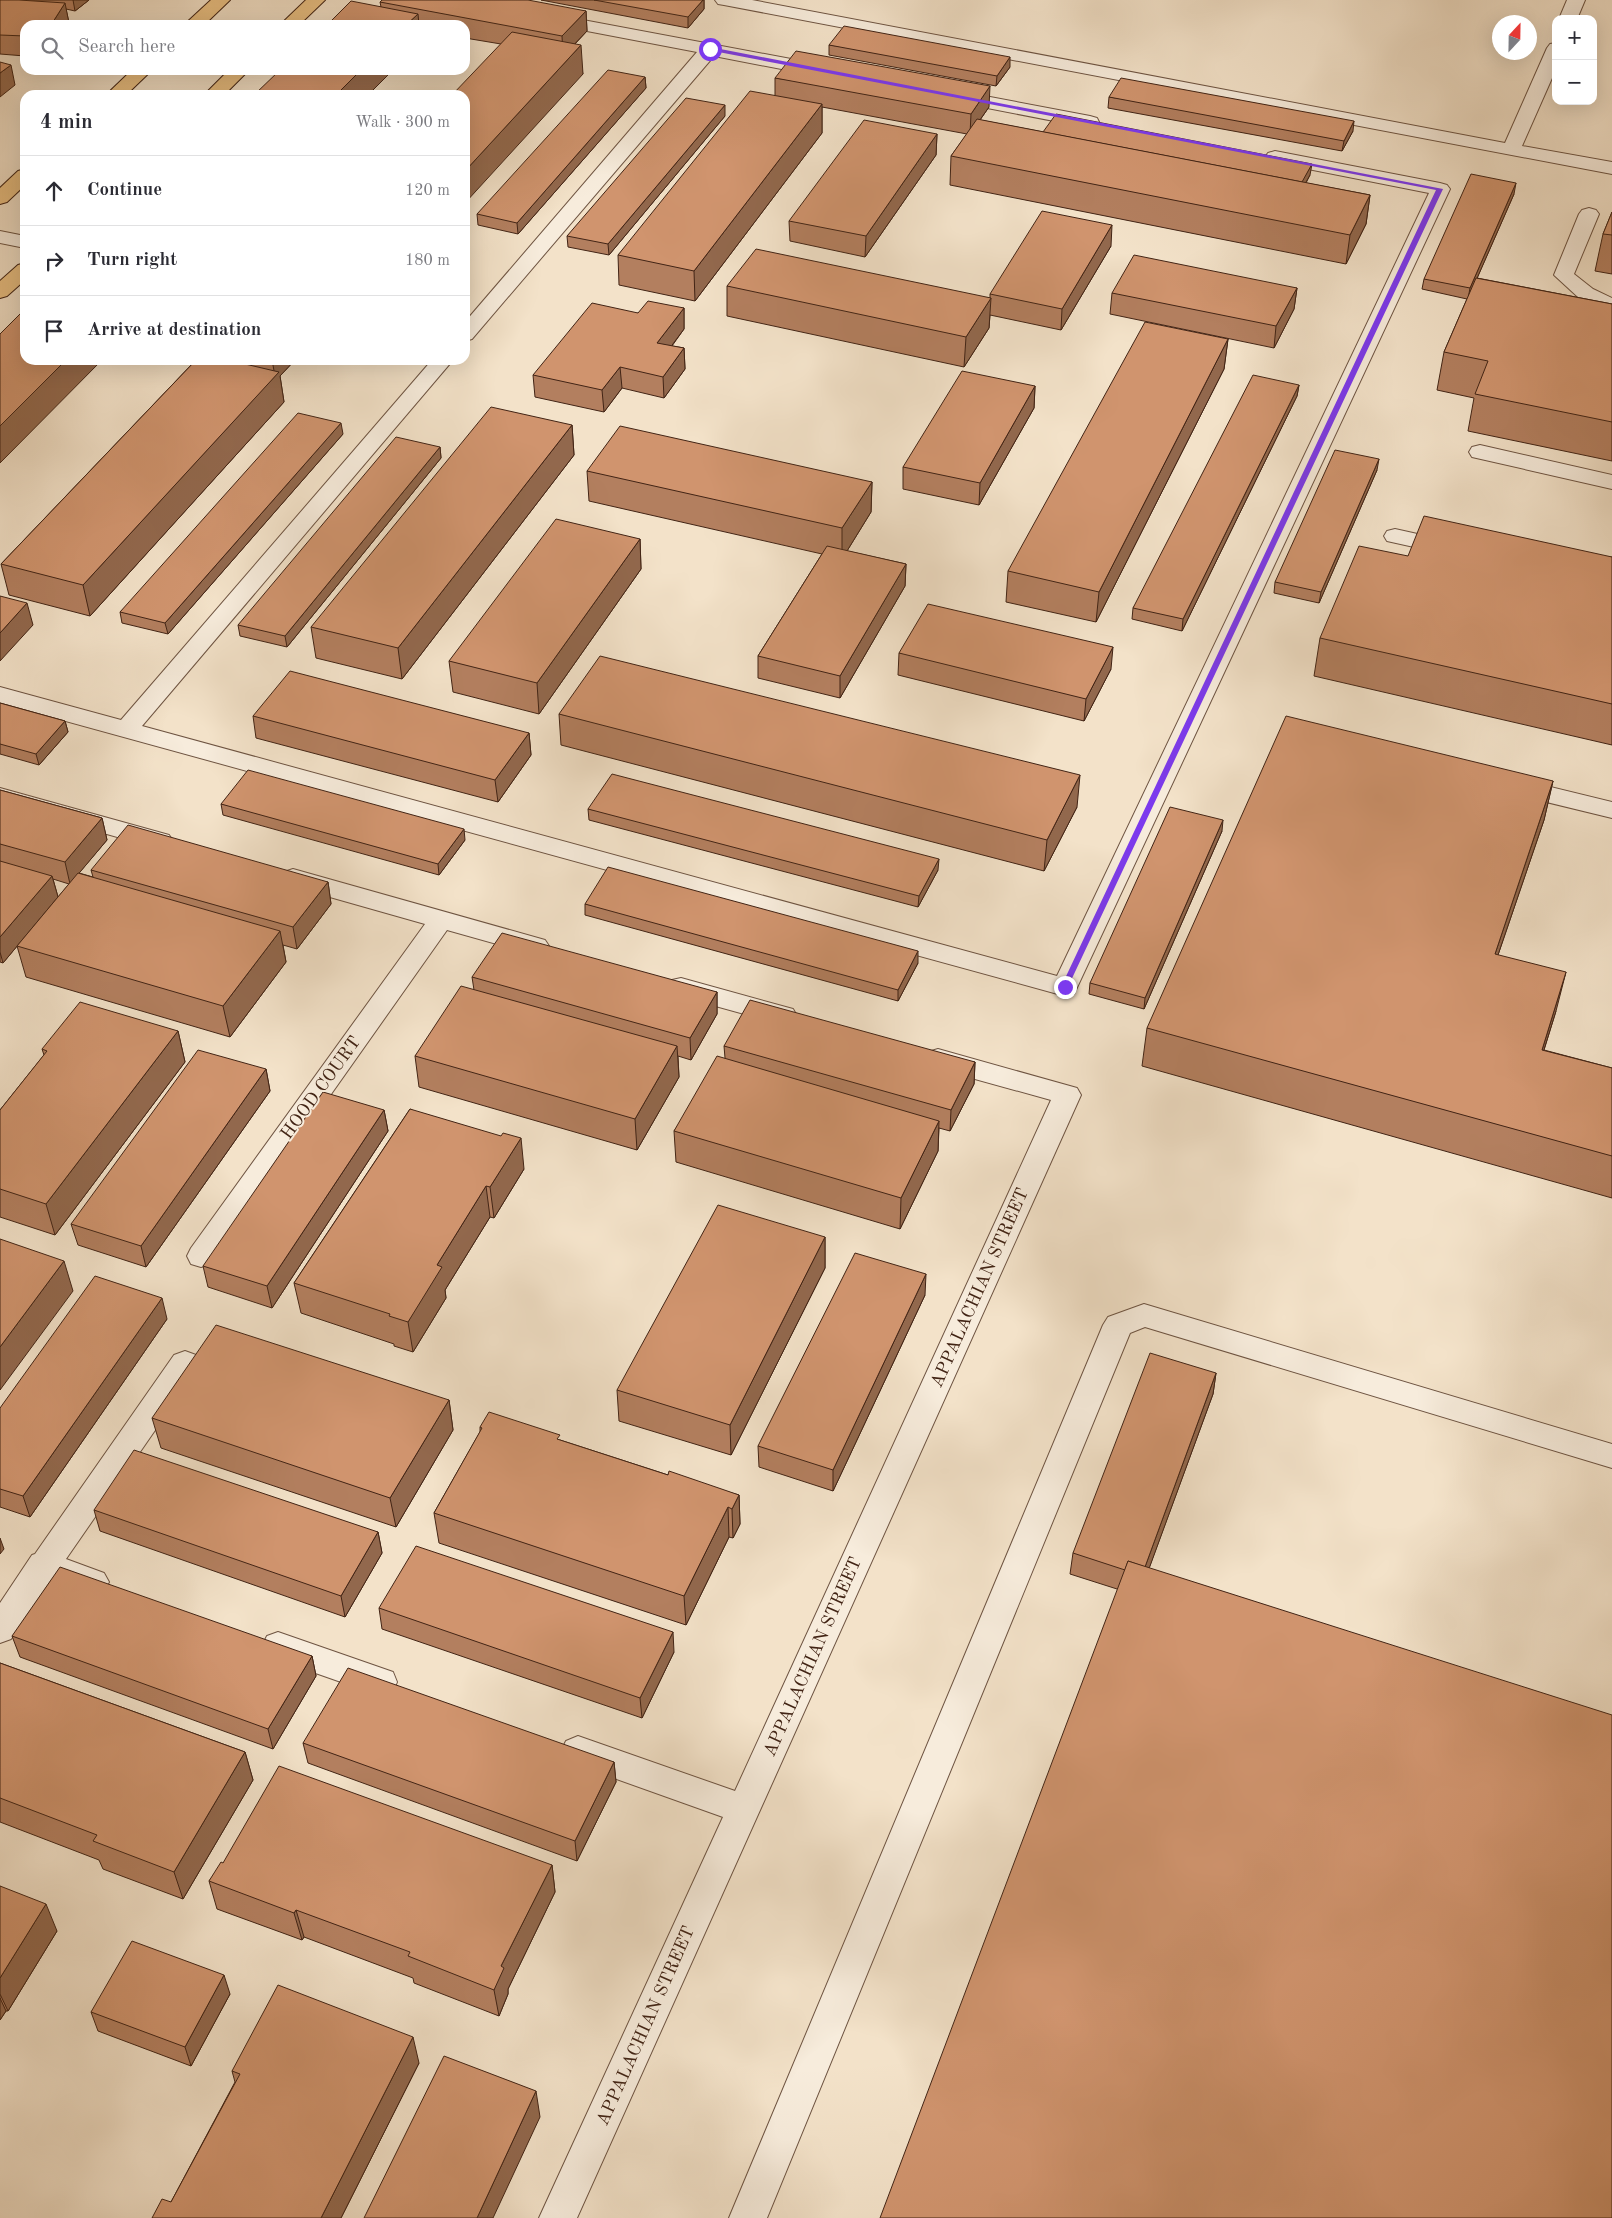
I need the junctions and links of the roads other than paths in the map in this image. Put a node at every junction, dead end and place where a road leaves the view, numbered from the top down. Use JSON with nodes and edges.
{"nodes":[{"id":1,"x":221,"y":0,"type":"edge"},
{"id":2,"x":316,"y":0,"type":"edge"},
{"id":3,"x":724,"y":0,"type":"edge"},
{"id":4,"x":1576,"y":0,"type":"edge"},
{"id":5,"x":1570,"y":15,"type":"edge"},
{"id":6,"x":539,"y":16,"type":"edge"},
{"id":7,"x":199,"y":20,"type":"edge"},
{"id":8,"x":294,"y":20,"type":"edge"},
{"id":9,"x":710,"y":49,"type":"junction"},
{"id":10,"x":1552,"y":57,"type":"edge"},
{"id":11,"x":137,"y":75,"type":"edge"},
{"id":12,"x":235,"y":75,"type":"edge"},
{"id":13,"x":844,"y":75,"type":"edge"},
{"id":14,"x":121,"y":90,"type":"edge"},
{"id":15,"x":218,"y":90,"type":"edge"},
{"id":16,"x":930,"y":91,"type":"edge"},
{"id":17,"x":1112,"y":126,"type":"edge"},
{"id":18,"x":1511,"y":150,"type":"junction"},
{"id":19,"x":1257,"y":154,"type":"edge"},
{"id":20,"x":1612,"y":168,"type":"edge"},
{"id":21,"x":20,"y":180,"type":"edge"},
{"id":22,"x":0,"y":198,"type":"edge"},
{"id":23,"x":1589,"y":214,"type":"dead end"},
{"id":24,"x":0,"y":237,"type":"edge"},
{"id":25,"x":20,"y":241,"type":"edge"},
{"id":26,"x":20,"y":274,"type":"edge"},
{"id":27,"x":0,"y":292,"type":"edge"},
{"id":28,"x":1612,"y":304,"type":"edge"},
{"id":29,"x":470,"y":328,"type":"edge"},
{"id":30,"x":439,"y":365,"type":"edge"},
{"id":31,"x":1480,"y":452,"type":"dead end"},
{"id":32,"x":1612,"y":482,"type":"edge"},
{"id":33,"x":1395,"y":536,"type":"dead end"},
{"id":34,"x":1471,"y":553,"type":"edge"},
{"id":35,"x":0,"y":695,"type":"edge"},
{"id":36,"x":126,"y":730,"type":"junction"},
{"id":37,"x":1488,"y":780,"type":"edge"},
{"id":38,"x":0,"y":796,"type":"edge"},
{"id":39,"x":1612,"y":810,"type":"edge"},
{"id":40,"x":182,"y":847,"type":"edge"},
{"id":41,"x":269,"y":871,"type":"edge"},
{"id":42,"x":441,"y":920,"type":"junction"},
{"id":43,"x":557,"y":952,"type":"edge"},
{"id":44,"x":663,"y":982,"type":"edge"},
{"id":45,"x":807,"y":1022,"type":"edge"},
{"id":46,"x":913,"y":1052,"type":"edge"},
{"id":47,"x":201,"y":1256,"type":"dead end"},
{"id":48,"x":185,"y":1363,"type":"dead end"},
{"id":49,"x":1612,"y":1456,"type":"edge"},
{"id":50,"x":43,"y":1564,"type":"junction"},
{"id":51,"x":118,"y":1590,"type":"edge"},
{"id":52,"x":0,"y":1629,"type":"edge"},
{"id":53,"x":249,"y":1636,"type":"edge"},
{"id":54,"x":408,"y":1691,"type":"edge"},
{"id":55,"x":548,"y":1740,"type":"edge"},
{"id":56,"x":744,"y":1809,"type":"junction"},
{"id":57,"x":558,"y":2218,"type":"edge"},
{"id":58,"x":748,"y":2218,"type":"edge"}],
"edges":[{"from":1,"to":7,"type":"main road"},
{"from":2,"to":8,"type":"main road"},
{"from":3,"to":18,"type":"street"},
{"from":4,"to":5,"type":"street"},
{"from":6,"to":9,"type":"street"},
{"from":9,"to":13,"type":"street"},
{"from":9,"to":29,"type":"street"},
{"from":10,"to":18,"type":"street"},
{"from":11,"to":14,"type":"main road"},
{"from":12,"to":15,"type":"main road"},
{"from":16,"to":17,"type":"street"},
{"from":18,"to":20,"type":"street"},
{"from":19,"to":36,"type":"street"},
{"from":21,"to":22,"type":"main road"},
{"from":23,"to":28,"type":"street"},
{"from":24,"to":25,"type":"street"},
{"from":26,"to":27,"type":"main road"},
{"from":30,"to":36,"type":"street"},
{"from":31,"to":32,"type":"street"},
{"from":33,"to":34,"type":"street"},
{"from":35,"to":36,"type":"street"},
{"from":37,"to":39,"type":"street"},
{"from":38,"to":40,"type":"street"},
{"from":41,"to":42,"type":"street"},
{"from":42,"to":43,"type":"street"},
{"from":42,"to":47,"type":"street","name":"HOOD COURT"},
{"from":44,"to":45,"type":"street"},
{"from":46,"to":56,"type":"street","name":"APPALACHIAN STREET"},
{"from":48,"to":50,"type":"street"},
{"from":49,"to":58,"type":"street"},
{"from":50,"to":51,"type":"street"},
{"from":50,"to":52,"type":"street"},
{"from":53,"to":54,"type":"street"},
{"from":55,"to":56,"type":"street"},
{"from":56,"to":57,"type":"street","name":"APPALACHIAN STREET"}]}
